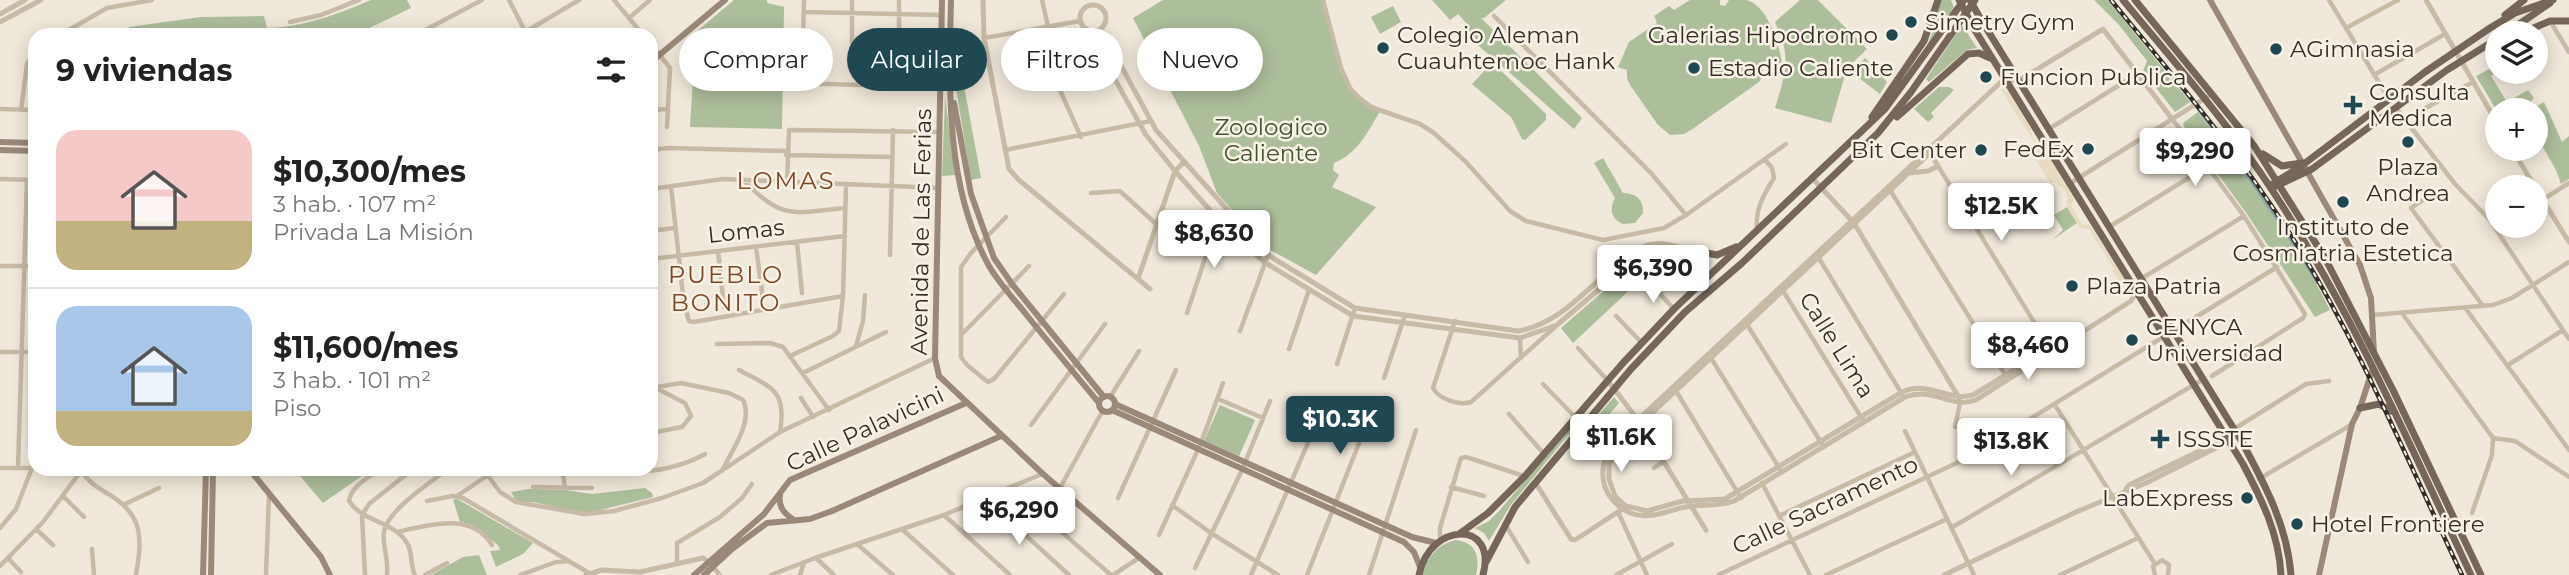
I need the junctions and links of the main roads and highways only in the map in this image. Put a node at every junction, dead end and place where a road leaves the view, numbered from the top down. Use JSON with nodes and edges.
{"nodes":[{"id":1,"x":725,"y":0,"type":"edge"},
{"id":2,"x":942,"y":0,"type":"edge"},
{"id":3,"x":951,"y":0,"type":"edge"},
{"id":4,"x":1938,"y":0,"type":"edge"},
{"id":5,"x":1962,"y":0,"type":"edge"},
{"id":6,"x":1973,"y":0,"type":"edge"},
{"id":7,"x":2123,"y":0,"type":"edge"},
{"id":8,"x":2135,"y":0,"type":"edge"},
{"id":9,"x":2210,"y":0,"type":"edge"},
{"id":10,"x":2524,"y":0,"type":"edge"},
{"id":11,"x":2553,"y":0,"type":"edge"},
{"id":12,"x":2499,"y":21,"type":"edge"},
{"id":13,"x":2501,"y":21,"type":"edge"},
{"id":14,"x":2523,"y":21,"type":"edge"},
{"id":15,"x":2569,"y":21,"type":"edge"},
{"id":16,"x":2548,"y":23,"type":"edge"},
{"id":17,"x":951,"y":28,"type":"edge"},
{"id":18,"x":2485,"y":31,"type":"edge"},
{"id":19,"x":2485,"y":47,"type":"edge"},
{"id":20,"x":658,"y":58,"type":"edge"},
{"id":21,"x":1992,"y":58,"type":"junction"},
{"id":22,"x":1909,"y":71,"type":"junction"},
{"id":23,"x":1918,"y":82,"type":"junction"},
{"id":24,"x":1929,"y":88,"type":"junction"},
{"id":25,"x":951,"y":91,"type":"edge"},
{"id":26,"x":951,"y":91,"type":"edge"},
{"id":27,"x":1878,"y":133,"type":"junction"},
{"id":28,"x":0,"y":142,"type":"edge"},
{"id":29,"x":28,"y":143,"type":"edge"},
{"id":30,"x":2255,"y":147,"type":"junction"},
{"id":31,"x":0,"y":150,"type":"edge"},
{"id":32,"x":28,"y":152,"type":"edge"},
{"id":33,"x":2303,"y":163,"type":"junction"},
{"id":34,"x":2308,"y":172,"type":"junction"},
{"id":35,"x":2276,"y":186,"type":"junction"},
{"id":36,"x":1743,"y":243,"type":"junction"},
{"id":37,"x":1686,"y":249,"type":"road end"},
{"id":38,"x":2374,"y":356,"type":"junction"},
{"id":39,"x":2373,"y":369,"type":"junction"},
{"id":40,"x":1104,"y":399,"type":"junction"},
{"id":41,"x":966,"y":403,"type":"junction"},
{"id":42,"x":1113,"y":407,"type":"junction"},
{"id":43,"x":2360,"y":408,"type":"junction"},
{"id":44,"x":2395,"y":415,"type":"junction"},
{"id":45,"x":1001,"y":436,"type":"junction"},
{"id":46,"x":205,"y":476,"type":"edge"},
{"id":47,"x":214,"y":476,"type":"edge"},
{"id":48,"x":255,"y":476,"type":"edge"},
{"id":49,"x":781,"y":489,"type":"junction"},
{"id":50,"x":1334,"y":507,"type":"junction"},
{"id":51,"x":794,"y":520,"type":"junction"},
{"id":52,"x":1460,"y":534,"type":"junction"},
{"id":53,"x":1438,"y":542,"type":"junction"},
{"id":54,"x":1486,"y":562,"type":"junction"},
{"id":55,"x":711,"y":564,"type":"junction"},
{"id":56,"x":1419,"y":571,"type":"edge"},
{"id":57,"x":203,"y":575,"type":"edge"},
{"id":58,"x":211,"y":575,"type":"edge"},
{"id":59,"x":330,"y":575,"type":"edge"},
{"id":60,"x":694,"y":575,"type":"edge"},
{"id":61,"x":704,"y":575,"type":"edge"},
{"id":62,"x":1160,"y":575,"type":"edge"},
{"id":63,"x":1483,"y":575,"type":"edge"},
{"id":64,"x":2281,"y":575,"type":"edge"},
{"id":65,"x":2291,"y":575,"type":"edge"},
{"id":66,"x":2319,"y":575,"type":"edge"},
{"id":67,"x":2471,"y":575,"type":"edge"},
{"id":68,"x":2481,"y":575,"type":"edge"}],
"edges":[{"from":1,"to":20,"type":"main road"},
{"from":2,"to":41,"type":"main road","name":"Avenida de Las Ferias"},
{"from":3,"to":17,"type":"main road"},
{"from":4,"to":22,"type":"main road"},
{"from":5,"to":21,"type":"main road","bridge":true},
{"from":5,"to":22,"type":"main road"},
{"from":6,"to":23,"type":"main road"},
{"from":6,"to":65,"type":"main road","bridge":true},
{"from":7,"to":35,"type":"main road"},
{"from":8,"to":30,"type":"main road"},
{"from":9,"to":33,"type":"main road"},
{"from":10,"to":12,"type":"main road"},
{"from":11,"to":13,"type":"main road"},
{"from":11,"to":14,"type":"main road"},
{"from":15,"to":16,"type":"main road"},
{"from":18,"to":33,"type":"main road"},
{"from":19,"to":34,"type":"main road"},
{"from":21,"to":24,"type":"main road"},
{"from":21,"to":64,"type":"main road"},
{"from":22,"to":23,"type":"main road"},
{"from":22,"to":36,"type":"main road"},
{"from":23,"to":24,"type":"main road"},
{"from":23,"to":27,"type":"main road"},
{"from":24,"to":27,"type":"main road"},
{"from":25,"to":40,"type":"main road"},
{"from":26,"to":40,"type":"main road"},
{"from":27,"to":54,"type":"main road"},
{"from":28,"to":29,"type":"main road"},
{"from":30,"to":33,"type":"main road"},
{"from":30,"to":35,"type":"main road"},
{"from":31,"to":32,"type":"main road"},
{"from":33,"to":34,"type":"main road"},
{"from":33,"to":35,"type":"main road"},
{"from":34,"to":35,"type":"main road"},
{"from":34,"to":38,"type":"main road"},
{"from":35,"to":38,"type":"main road"},
{"from":35,"to":39,"type":"main road"},
{"from":36,"to":37,"type":"main road"},
{"from":36,"to":52,"type":"main road"},
{"from":38,"to":39,"type":"main road"},
{"from":38,"to":68,"type":"main road"},
{"from":39,"to":43,"type":"main road"},
{"from":39,"to":44,"type":"main road"},
{"from":40,"to":42,"type":"main road"},
{"from":40,"to":42,"type":"main road"},
{"from":41,"to":45,"type":"main road","name":"Avenida de Las Ferias"},
{"from":41,"to":49,"type":"main road","name":"Calle Palavicini"},
{"from":42,"to":50,"type":"main road"},
{"from":43,"to":44,"type":"main road"},
{"from":43,"to":66,"type":"main road"},
{"from":44,"to":67,"type":"main road"},
{"from":45,"to":51,"type":"main road"},
{"from":45,"to":62,"type":"main road","name":"Avenida de Las Ferias"},
{"from":46,"to":57,"type":"main road"},
{"from":47,"to":58,"type":"main road"},
{"from":48,"to":59,"type":"main road"},
{"from":49,"to":51,"type":"main road"},
{"from":49,"to":55,"type":"main road"},
{"from":50,"to":53,"type":"main road"},
{"from":50,"to":56,"type":"main road"},
{"from":51,"to":55,"type":"main road"},
{"from":52,"to":53,"type":"main road"},
{"from":52,"to":54,"type":"main road"},
{"from":53,"to":56,"type":"main road"},
{"from":54,"to":63,"type":"main road"},
{"from":55,"to":60,"type":"main road"},
{"from":55,"to":61,"type":"main road"}]}
